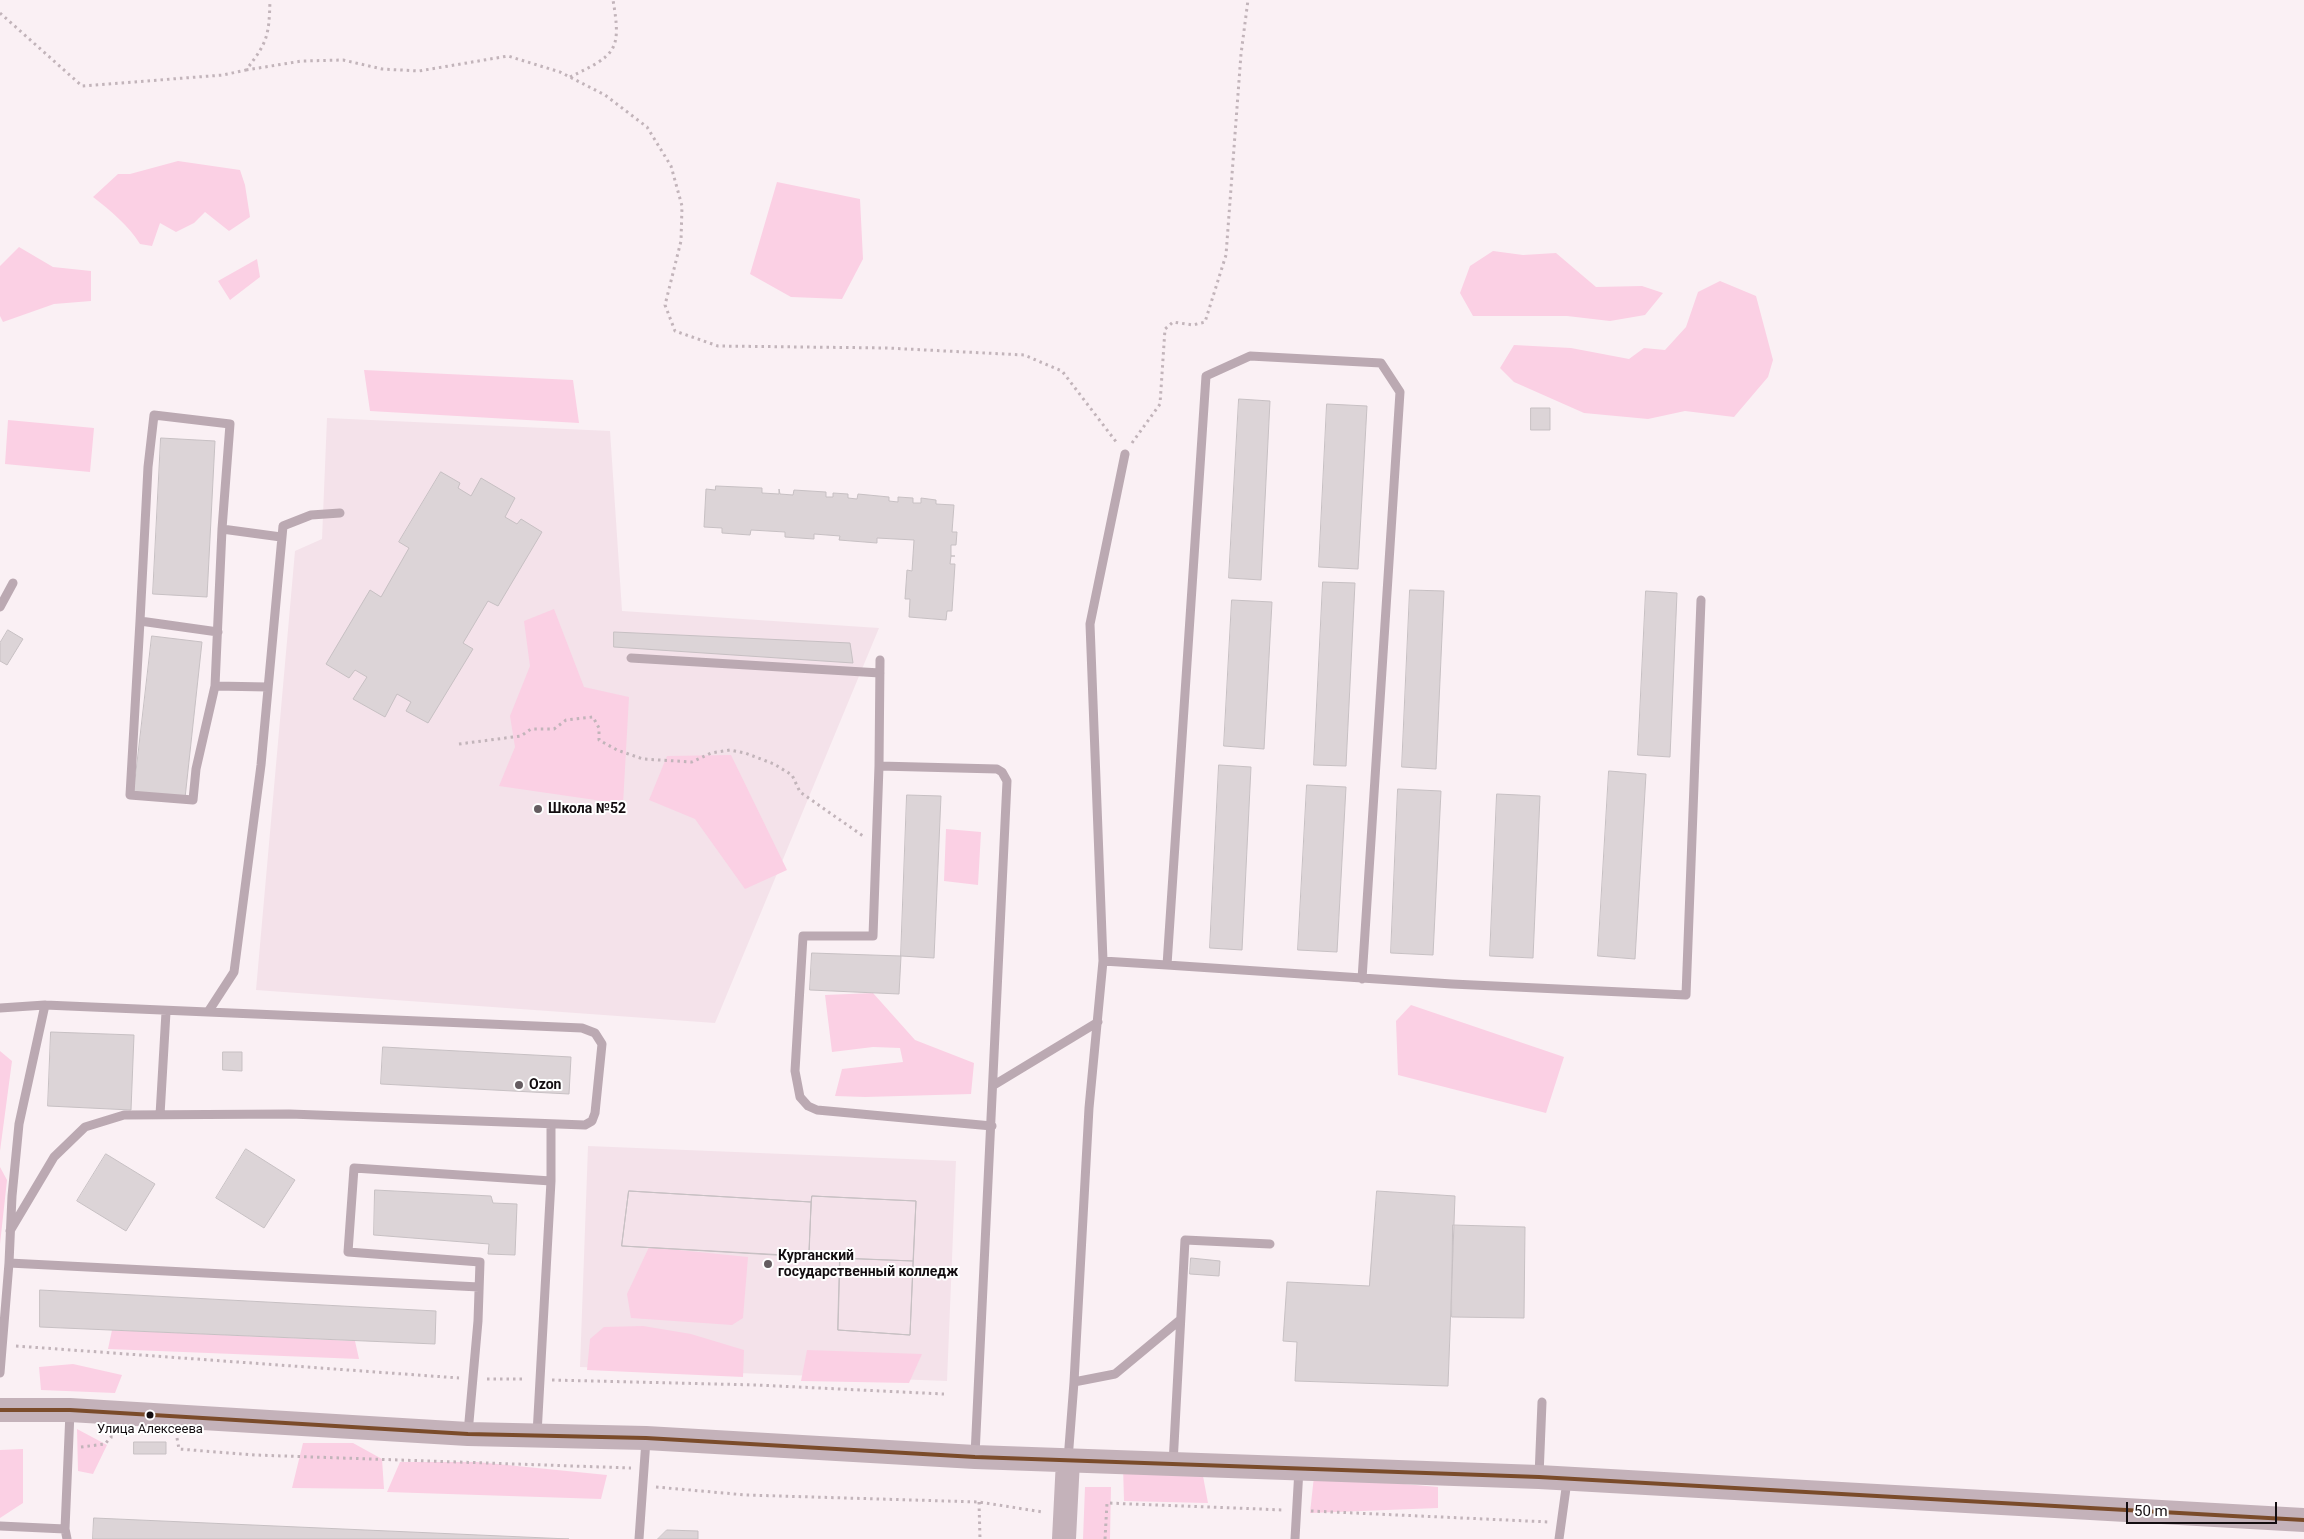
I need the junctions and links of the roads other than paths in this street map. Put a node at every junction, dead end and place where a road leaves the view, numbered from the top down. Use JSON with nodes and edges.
{"nodes":[{"id":1,"x":1125,"y":454,"type":"road end"},
{"id":2,"x":340,"y":513,"type":"dead end"},
{"id":3,"x":222,"y":529,"type":"junction"},
{"id":4,"x":281,"y":537,"type":"junction"},
{"id":5,"x":13,"y":583,"type":"dead end"},
{"id":6,"x":1701,"y":600,"type":"dead end"},
{"id":7,"x":0,"y":607,"type":"edge"},
{"id":8,"x":140,"y":621,"type":"junction"},
{"id":9,"x":218,"y":632,"type":"junction"},
{"id":10,"x":631,"y":658,"type":"dead end"},
{"id":11,"x":880,"y":660,"type":"dead end"},
{"id":12,"x":880,"y":673,"type":"junction"},
{"id":13,"x":215,"y":686,"type":"junction"},
{"id":14,"x":268,"y":687,"type":"junction"},
{"id":15,"x":879,"y":766,"type":"junction"},
{"id":16,"x":1103,"y":961,"type":"junction"},
{"id":17,"x":1167,"y":965,"type":"junction"},
{"id":18,"x":1362,"y":979,"type":"junction"},
{"id":19,"x":44,"y":1005,"type":"junction"},
{"id":20,"x":0,"y":1008,"type":"edge"},
{"id":21,"x":166,"y":1012,"type":"junction"},
{"id":22,"x":208,"y":1012,"type":"junction"},
{"id":23,"x":1098,"y":1022,"type":"junction"},
{"id":24,"x":994,"y":1085,"type":"junction"},
{"id":25,"x":160,"y":1115,"type":"junction"},
{"id":26,"x":551,"y":1124,"type":"junction"},
{"id":27,"x":992,"y":1126,"type":"junction"},
{"id":28,"x":551,"y":1181,"type":"junction"},
{"id":29,"x":10,"y":1231,"type":"junction"},
{"id":30,"x":1270,"y":1244,"type":"dead end"},
{"id":31,"x":9,"y":1263,"type":"junction"},
{"id":32,"x":479,"y":1287,"type":"junction"},
{"id":33,"x":1180,"y":1320,"type":"junction"},
{"id":34,"x":0,"y":1373,"type":"edge"},
{"id":35,"x":1074,"y":1382,"type":"junction"},
{"id":36,"x":1542,"y":1402,"type":"dead end"},
{"id":37,"x":0,"y":1410,"type":"edge"},
{"id":38,"x":70,"y":1410,"type":"junction"},
{"id":39,"x":468,"y":1434,"type":"junction"},
{"id":40,"x":536,"y":1434,"type":"junction"},
{"id":41,"x":646,"y":1438,"type":"junction"},
{"id":42,"x":975,"y":1457,"type":"junction"},
{"id":43,"x":1068,"y":1460,"type":"junction"},
{"id":44,"x":1172,"y":1464,"type":"junction"},
{"id":45,"x":1299,"y":1469,"type":"junction"},
{"id":46,"x":1539,"y":1477,"type":"junction"},
{"id":47,"x":1567,"y":1478,"type":"junction"},
{"id":48,"x":2304,"y":1520,"type":"edge"},
{"id":49,"x":0,"y":1526,"type":"edge"},
{"id":50,"x":65,"y":1528,"type":"junction"},
{"id":51,"x":67,"y":1539,"type":"edge"},
{"id":52,"x":639,"y":1539,"type":"edge"},
{"id":53,"x":1064,"y":1539,"type":"edge"},
{"id":54,"x":1295,"y":1539,"type":"edge"},
{"id":55,"x":1559,"y":1539,"type":"edge"}],
"edges":[{"from":1,"to":16,"type":"lane"},
{"from":2,"to":4,"type":"lane"},
{"from":3,"to":4,"type":"lane"},
{"from":3,"to":8,"type":"lane"},
{"from":3,"to":9,"type":"lane"},
{"from":4,"to":14,"type":"lane"},
{"from":5,"to":7,"type":"lane"},
{"from":6,"to":18,"type":"lane"},
{"from":8,"to":9,"type":"lane"},
{"from":8,"to":13,"type":"lane"},
{"from":9,"to":13,"type":"lane"},
{"from":10,"to":12,"type":"lane"},
{"from":11,"to":12,"type":"lane"},
{"from":12,"to":15,"type":"lane"},
{"from":13,"to":14,"type":"lane"},
{"from":14,"to":22,"type":"lane"},
{"from":15,"to":24,"type":"lane"},
{"from":15,"to":27,"type":"lane"},
{"from":16,"to":17,"type":"lane"},
{"from":16,"to":23,"type":"lane"},
{"from":17,"to":18,"type":"lane"},
{"from":17,"to":18,"type":"lane"},
{"from":19,"to":20,"type":"lane"},
{"from":19,"to":21,"type":"lane"},
{"from":19,"to":29,"type":"lane"},
{"from":21,"to":22,"type":"lane"},
{"from":21,"to":25,"type":"lane"},
{"from":22,"to":26,"type":"lane"},
{"from":23,"to":24,"type":"lane"},
{"from":23,"to":35,"type":"lane"},
{"from":24,"to":27,"type":"lane"},
{"from":25,"to":26,"type":"lane"},
{"from":25,"to":29,"type":"lane"},
{"from":26,"to":28,"type":"lane"},
{"from":27,"to":42,"type":"lane"},
{"from":28,"to":32,"type":"lane"},
{"from":28,"to":40,"type":"lane"},
{"from":29,"to":31,"type":"lane"},
{"from":30,"to":33,"type":"lane"},
{"from":31,"to":32,"type":"lane"},
{"from":31,"to":34,"type":"lane"},
{"from":32,"to":39,"type":"lane"},
{"from":33,"to":35,"type":"lane"},
{"from":33,"to":44,"type":"lane"},
{"from":35,"to":43,"type":"lane"},
{"from":36,"to":46,"type":"lane"},
{"from":37,"to":38,"type":"street"},
{"from":38,"to":39,"type":"street"},
{"from":38,"to":50,"type":"lane"},
{"from":39,"to":40,"type":"street"},
{"from":40,"to":41,"type":"street"},
{"from":41,"to":42,"type":"street"},
{"from":41,"to":52,"type":"lane"},
{"from":42,"to":43,"type":"street"},
{"from":43,"to":44,"type":"street"},
{"from":43,"to":53,"type":"street"},
{"from":44,"to":45,"type":"street"},
{"from":45,"to":46,"type":"street"},
{"from":45,"to":54,"type":"lane"},
{"from":46,"to":47,"type":"street"},
{"from":47,"to":48,"type":"street"},
{"from":47,"to":55,"type":"lane"},
{"from":49,"to":50,"type":"lane"},
{"from":50,"to":51,"type":"lane"}]}
